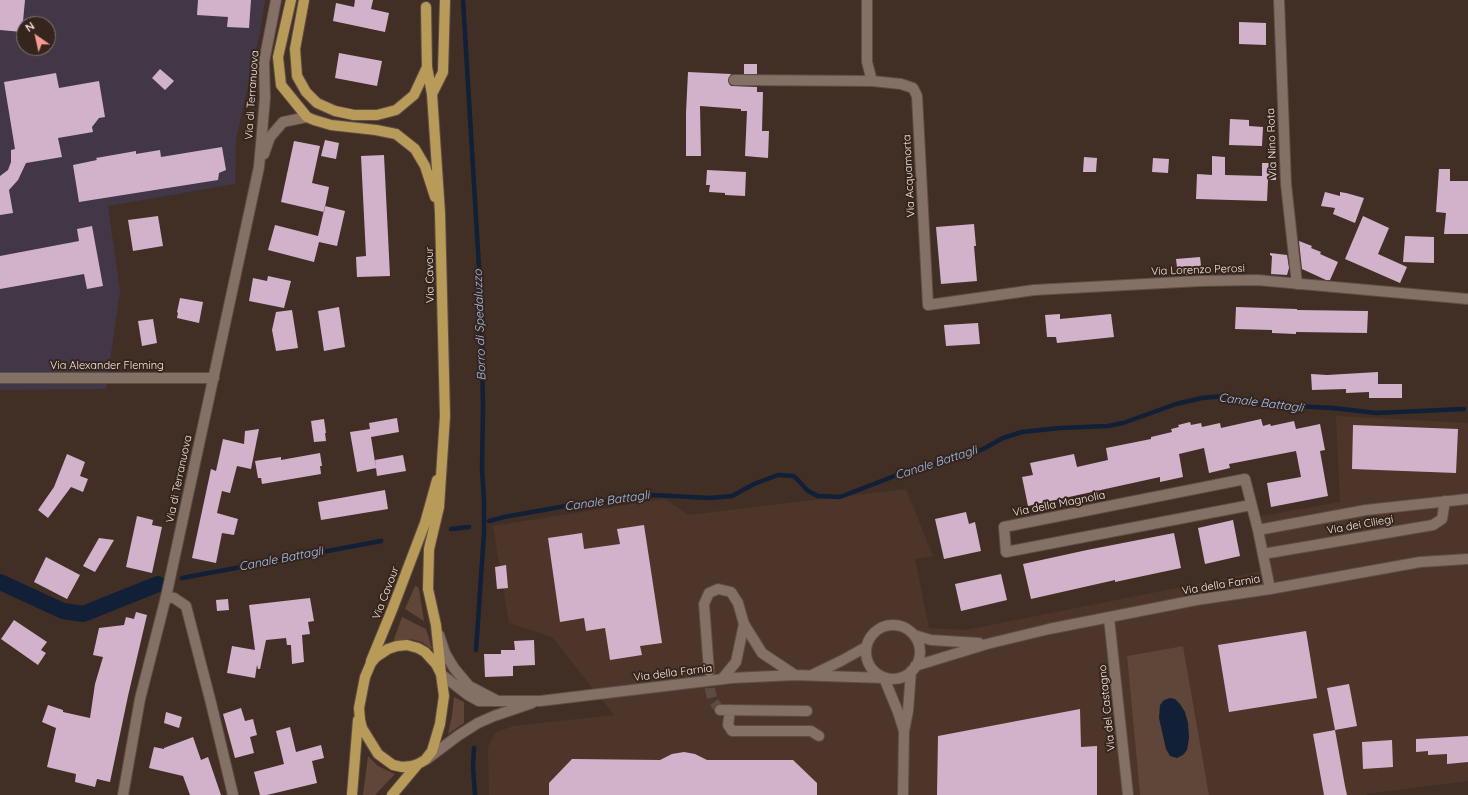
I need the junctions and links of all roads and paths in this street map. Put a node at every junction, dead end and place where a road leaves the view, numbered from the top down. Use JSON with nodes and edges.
{"nodes":[{"id":1,"x":276,"y":0,"type":"edge"},
{"id":2,"x":291,"y":0,"type":"edge"},
{"id":3,"x":304,"y":0,"type":"edge"},
{"id":4,"x":446,"y":0,"type":"edge"},
{"id":5,"x":867,"y":0,"type":"edge"},
{"id":6,"x":1279,"y":0,"type":"edge"},
{"id":7,"x":426,"y":4,"type":"edge"},
{"id":8,"x":427,"y":67,"type":"junction"},
{"id":9,"x":734,"y":80,"type":"dead end"},
{"id":10,"x":872,"y":81,"type":"junction"},
{"id":11,"x":432,"y":94,"type":"junction"},
{"id":12,"x":307,"y":117,"type":"junction"},
{"id":13,"x":259,"y":167,"type":"junction"},
{"id":14,"x":440,"y":213,"type":"junction"},
{"id":15,"x":1297,"y":284,"type":"junction"},
{"id":16,"x":1468,"y":299,"type":"edge"},
{"id":17,"x":928,"y":305,"type":"joint"},
{"id":18,"x":0,"y":378,"type":"edge"},
{"id":19,"x":214,"y":378,"type":"junction"},
{"id":20,"x":444,"y":455,"type":"junction"},
{"id":21,"x":1468,"y":499,"type":"edge"},
{"id":22,"x":1445,"y":501,"type":"junction"},
{"id":23,"x":1251,"y":505,"type":"junction"},
{"id":24,"x":1258,"y":530,"type":"junction"},
{"id":25,"x":1263,"y":554,"type":"junction"},
{"id":26,"x":1464,"y":559,"type":"edge"},
{"id":27,"x":1270,"y":590,"type":"junction"},
{"id":28,"x":166,"y":597,"type":"junction"},
{"id":29,"x":1109,"y":618,"type":"junction"},
{"id":30,"x":744,"y":624,"type":"junction"},
{"id":31,"x":436,"y":625,"type":"junction"},
{"id":32,"x":914,"y":635,"type":"junction"},
{"id":33,"x":987,"y":644,"type":"junction"},
{"id":34,"x":866,"y":647,"type":"junction"},
{"id":35,"x":913,"y":669,"type":"junction"},
{"id":36,"x":368,"y":670,"type":"junction"},
{"id":37,"x":709,"y":671,"type":"tunnel mouth"},
{"id":38,"x":442,"y":674,"type":"junction"},
{"id":39,"x":795,"y":675,"type":"junction"},
{"id":40,"x":810,"y":676,"type":"junction"},
{"id":41,"x":884,"y":678,"type":"junction"},
{"id":42,"x":722,"y":679,"type":"junction"},
{"id":43,"x":496,"y":700,"type":"junction"},
{"id":44,"x":540,"y":701,"type":"junction"},
{"id":45,"x":359,"y":708,"type":"junction"},
{"id":46,"x":807,"y":711,"type":"dead end"},
{"id":47,"x":904,"y":731,"type":"junction"},
{"id":48,"x":819,"y":736,"type":"dead end"},
{"id":49,"x":422,"y":762,"type":"junction"},
{"id":50,"x":123,"y":795,"type":"edge"},
{"id":51,"x":232,"y":795,"type":"edge"},
{"id":52,"x":352,"y":795,"type":"edge"},
{"id":53,"x":392,"y":795,"type":"edge"},
{"id":54,"x":903,"y":795,"type":"edge"},
{"id":55,"x":1128,"y":795,"type":"edge"}],
"edges":[{"from":1,"to":13,"type":"street","name":"Via di Terranuova"},
{"from":2,"to":12,"type":"main road"},
{"from":3,"to":8,"type":"main road"},
{"from":4,"to":11,"type":"main road"},
{"from":5,"to":10,"type":"street"},
{"from":6,"to":15,"type":"street","name":"Via Nino Rota"},
{"from":7,"to":8,"type":"main road","name":"Via Cavour"},
{"from":8,"to":11,"type":"main road","name":"Via Cavour"},
{"from":9,"to":10,"type":"street","name":"Via Acquamorta"},
{"from":10,"to":17,"type":"street","name":"Via Acquamorta"},
{"from":11,"to":14,"type":"main road","name":"Via Cavour"},
{"from":12,"to":13,"type":"street","name":"Via di Terranuova"},
{"from":12,"to":14,"type":"main road"},
{"from":13,"to":19,"type":"street","name":"Via di Terranuova"},
{"from":14,"to":20,"type":"main road","name":"Via Cavour"},
{"from":15,"to":16,"type":"street","name":"Via Lorenzo Perosi"},
{"from":15,"to":17,"type":"street","name":"Via Lorenzo Perosi"},
{"from":18,"to":19,"type":"street","name":"Via Alexander Fleming"},
{"from":19,"to":28,"type":"street","name":"Via di Terranuova"},
{"from":20,"to":31,"type":"main road","name":"Via Cavour"},
{"from":20,"to":36,"type":"main road","name":"Via Cavour"},
{"from":21,"to":22,"type":"street","name":"Via dei Ciliegi"},
{"from":22,"to":24,"type":"street","name":"Via dei Ciliegi"},
{"from":22,"to":25,"type":"street","name":"Via dei Ciliegi"},
{"from":23,"to":23,"type":"street","name":"Via della Magnolia"},
{"from":23,"to":24,"type":"street","name":"Via della Magnolia"},
{"from":24,"to":25,"type":"street","name":"Via della Magnolia"},
{"from":25,"to":27,"type":"street","name":"Via della Magnolia"},
{"from":26,"to":27,"type":"street","name":"Via della Farnia"},
{"from":27,"to":29,"type":"street","name":"Via della Farnia"},
{"from":28,"to":50,"type":"street","name":"Via di Terranuova"},
{"from":28,"to":51,"type":"street"},
{"from":29,"to":33,"type":"street","name":"Via della Farnia"},
{"from":29,"to":55,"type":"street","name":"Via del Castagno"},
{"from":30,"to":37,"type":"street"},
{"from":30,"to":39,"type":"street"},
{"from":30,"to":42,"type":"street"},
{"from":31,"to":38,"type":"main road","name":"Via Cavour"},
{"from":31,"to":43,"type":"street","name":"Via della Farnia"},
{"from":32,"to":33,"type":"street","name":"Via della Farnia"},
{"from":32,"to":34,"type":"street","name":"Via della Farnia"},
{"from":32,"to":35,"type":"street"},
{"from":33,"to":35,"type":"street","name":"Via della Farnia"},
{"from":34,"to":40,"type":"street","name":"Via della Farnia"},
{"from":34,"to":41,"type":"street"},
{"from":35,"to":41,"type":"street","name":"Via della Farnia"},
{"from":35,"to":47,"type":"street"},
{"from":36,"to":38,"type":"main road","name":"Via Cavour"},
{"from":36,"to":45,"type":"main road","name":"Via Cavour"},
{"from":38,"to":43,"type":"street","name":"Via della Farnia"},
{"from":38,"to":49,"type":"main road","name":"Via Cavour"},
{"from":39,"to":40,"type":"street","name":"Via della Farnia"},
{"from":39,"to":42,"type":"street","name":"Via della Farnia"},
{"from":40,"to":41,"type":"street","name":"Via della Farnia"},
{"from":41,"to":47,"type":"street"},
{"from":42,"to":44,"type":"street","name":"Via della Farnia"},
{"from":43,"to":44,"type":"street","name":"Via della Farnia"},
{"from":44,"to":49,"type":"street","name":"Via della Farnia"},
{"from":45,"to":49,"type":"main road","name":"Via Cavour"},
{"from":45,"to":52,"type":"main road","name":"Via Cavour"},
{"from":46,"to":48,"type":"street"},
{"from":47,"to":54,"type":"street"},
{"from":49,"to":53,"type":"main road","name":"Via Cavour"}]}
